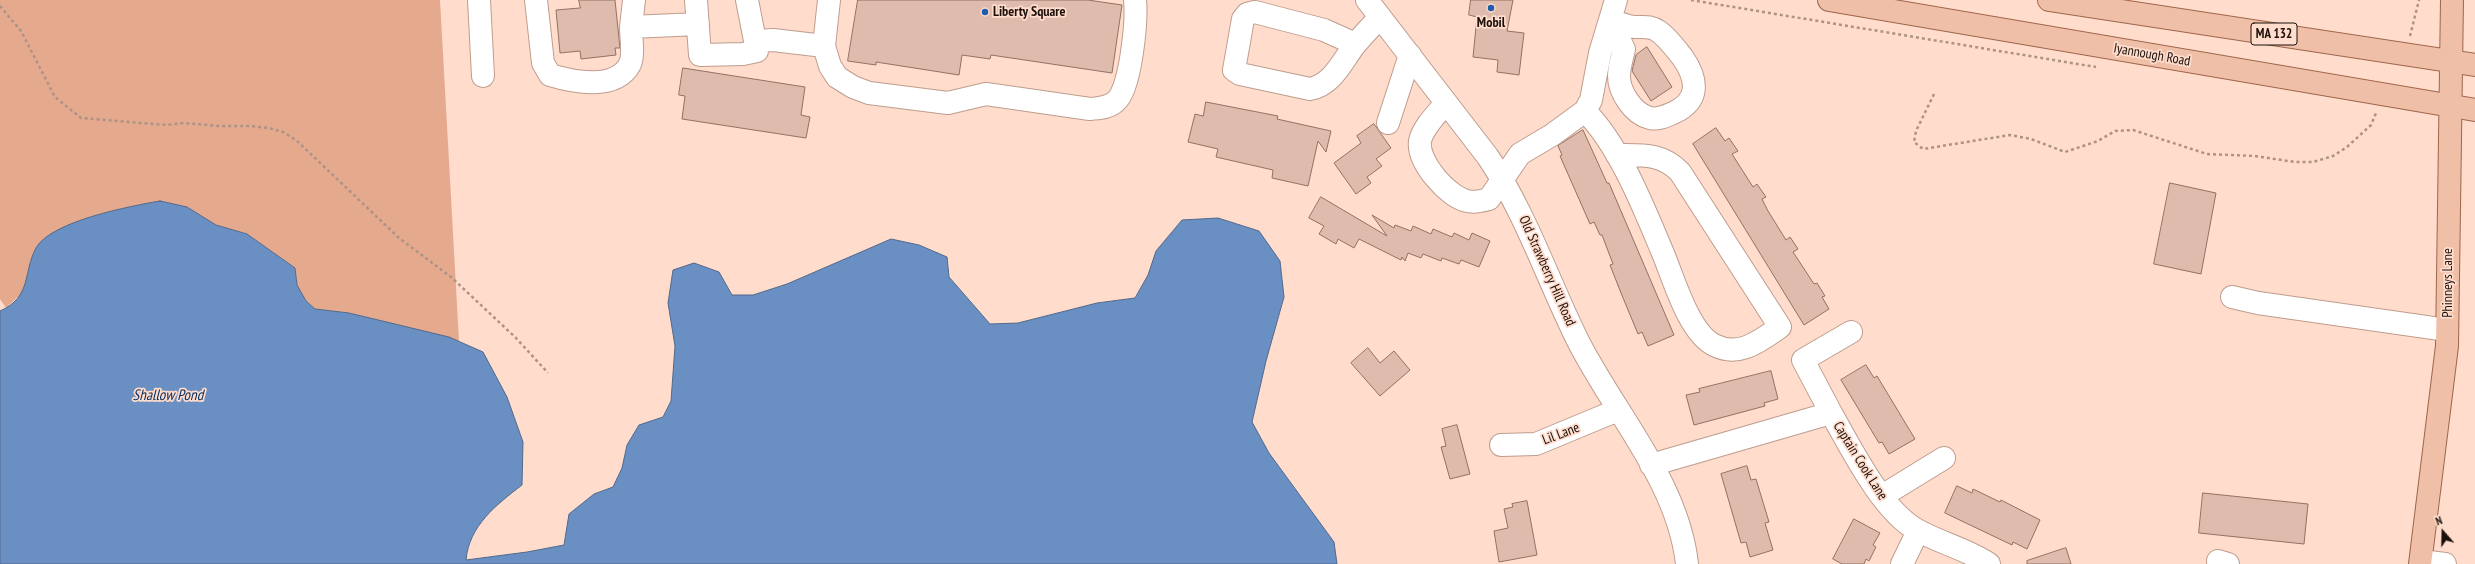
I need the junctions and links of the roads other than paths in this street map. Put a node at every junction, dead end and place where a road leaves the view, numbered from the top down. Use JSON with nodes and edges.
{"nodes":[{"id":1,"x":479,"y":0,"type":"edge"},
{"id":2,"x":536,"y":0,"type":"edge"},
{"id":3,"x":634,"y":0,"type":"edge"},
{"id":4,"x":696,"y":0,"type":"edge"},
{"id":5,"x":747,"y":0,"type":"edge"},
{"id":6,"x":829,"y":0,"type":"edge"},
{"id":7,"x":1135,"y":0,"type":"edge"},
{"id":8,"x":1367,"y":0,"type":"edge"},
{"id":9,"x":1829,"y":0,"type":"edge"},
{"id":10,"x":2049,"y":0,"type":"edge"},
{"id":11,"x":2452,"y":0,"type":"edge"},
{"id":12,"x":1380,"y":18,"type":"junction"},
{"id":13,"x":1611,"y":18,"type":"edge"},
{"id":14,"x":698,"y":24,"type":"junction"},
{"id":15,"x":632,"y":27,"type":"junction"},
{"id":16,"x":755,"y":40,"type":"junction"},
{"id":17,"x":1355,"y":44,"type":"junction"},
{"id":18,"x":824,"y":46,"type":"junction"},
{"id":19,"x":1410,"y":55,"type":"junction"},
{"id":20,"x":2451,"y":60,"type":"junction"},
{"id":21,"x":2475,"y":65,"type":"edge"},
{"id":22,"x":483,"y":76,"type":"dead end"},
{"id":23,"x":1446,"y":103,"type":"junction"},
{"id":24,"x":2451,"y":106,"type":"junction"},
{"id":25,"x":2475,"y":110,"type":"edge"},
{"id":26,"x":1585,"y":111,"type":"junction"},
{"id":27,"x":1388,"y":123,"type":"dead end"},
{"id":28,"x":1617,"y":155,"type":"junction"},
{"id":29,"x":1503,"y":179,"type":"junction"},
{"id":30,"x":2232,"y":297,"type":"dead end"},
{"id":31,"x":2448,"y":330,"type":"junction"},
{"id":32,"x":1851,"y":332,"type":"dead end"},
{"id":33,"x":1618,"y":410,"type":"junction"},
{"id":34,"x":1831,"y":413,"type":"junction"},
{"id":35,"x":1501,"y":445,"type":"dead end"},
{"id":36,"x":1944,"y":458,"type":"dead end"},
{"id":37,"x":1651,"y":465,"type":"junction"},
{"id":38,"x":1882,"y":496,"type":"junction"},
{"id":39,"x":1918,"y":531,"type":"junction"},
{"id":40,"x":2421,"y":563,"type":"edge"},
{"id":41,"x":1687,"y":564,"type":"edge"},
{"id":42,"x":1902,"y":564,"type":"edge"},
{"id":43,"x":1989,"y":564,"type":"edge"},
{"id":44,"x":2444,"y":564,"type":"edge"}],
"edges":[{"from":1,"to":22,"type":"street"},
{"from":2,"to":15,"type":"street"},
{"from":3,"to":15,"type":"street"},
{"from":4,"to":14,"type":"street"},
{"from":5,"to":16,"type":"street"},
{"from":6,"to":18,"type":"street"},
{"from":7,"to":18,"type":"street"},
{"from":8,"to":12,"type":"street","name":"Old Strawberry Hill Road"},
{"from":9,"to":24,"type":"main road","name":"Iyannough Road"},
{"from":10,"to":20,"type":"main road","number":"MA 132"},
{"from":11,"to":20,"type":"main road","name":"Phinneys Lane"},
{"from":12,"to":17,"type":"street"},
{"from":12,"to":19,"type":"street","name":"Old Strawberry Hill Road"},
{"from":13,"to":13,"type":"street"},
{"from":13,"to":26,"type":"street"},
{"from":14,"to":15,"type":"street"},
{"from":14,"to":16,"type":"street"},
{"from":16,"to":18,"type":"street"},
{"from":17,"to":17,"type":"street"},
{"from":19,"to":23,"type":"street","name":"Old Strawberry Hill Road"},
{"from":19,"to":27,"type":"street"},
{"from":20,"to":21,"type":"main road","number":"MA 132"},
{"from":20,"to":24,"type":"main road","name":"Phinneys Lane"},
{"from":23,"to":29,"type":"street","name":"Old Strawberry Hill Road"},
{"from":23,"to":29,"type":"street"},
{"from":24,"to":25,"type":"main road","name":"Iyannough Road"},
{"from":24,"to":31,"type":"main road","name":"Phinneys Lane"},
{"from":26,"to":28,"type":"street"},
{"from":26,"to":29,"type":"street"},
{"from":28,"to":28,"type":"street"},
{"from":29,"to":33,"type":"street","name":"Old Strawberry Hill Road"},
{"from":30,"to":31,"type":"street"},
{"from":31,"to":40,"type":"main road","name":"Phinneys Lane"},
{"from":32,"to":34,"type":"street"},
{"from":33,"to":35,"type":"street","name":"Lil Lane"},
{"from":33,"to":37,"type":"street","name":"Old Strawberry Hill Road"},
{"from":34,"to":37,"type":"street","name":"Captain Cook Lane"},
{"from":34,"to":38,"type":"street","name":"Captain Cook Lane"},
{"from":36,"to":38,"type":"street"},
{"from":37,"to":41,"type":"street","name":"Old Strawberry Hill Road"},
{"from":38,"to":39,"type":"street","name":"Captain Cook Lane"},
{"from":39,"to":42,"type":"street"},
{"from":39,"to":43,"type":"street","name":"Captain Cook Lane"},
{"from":40,"to":44,"type":"street"}]}
